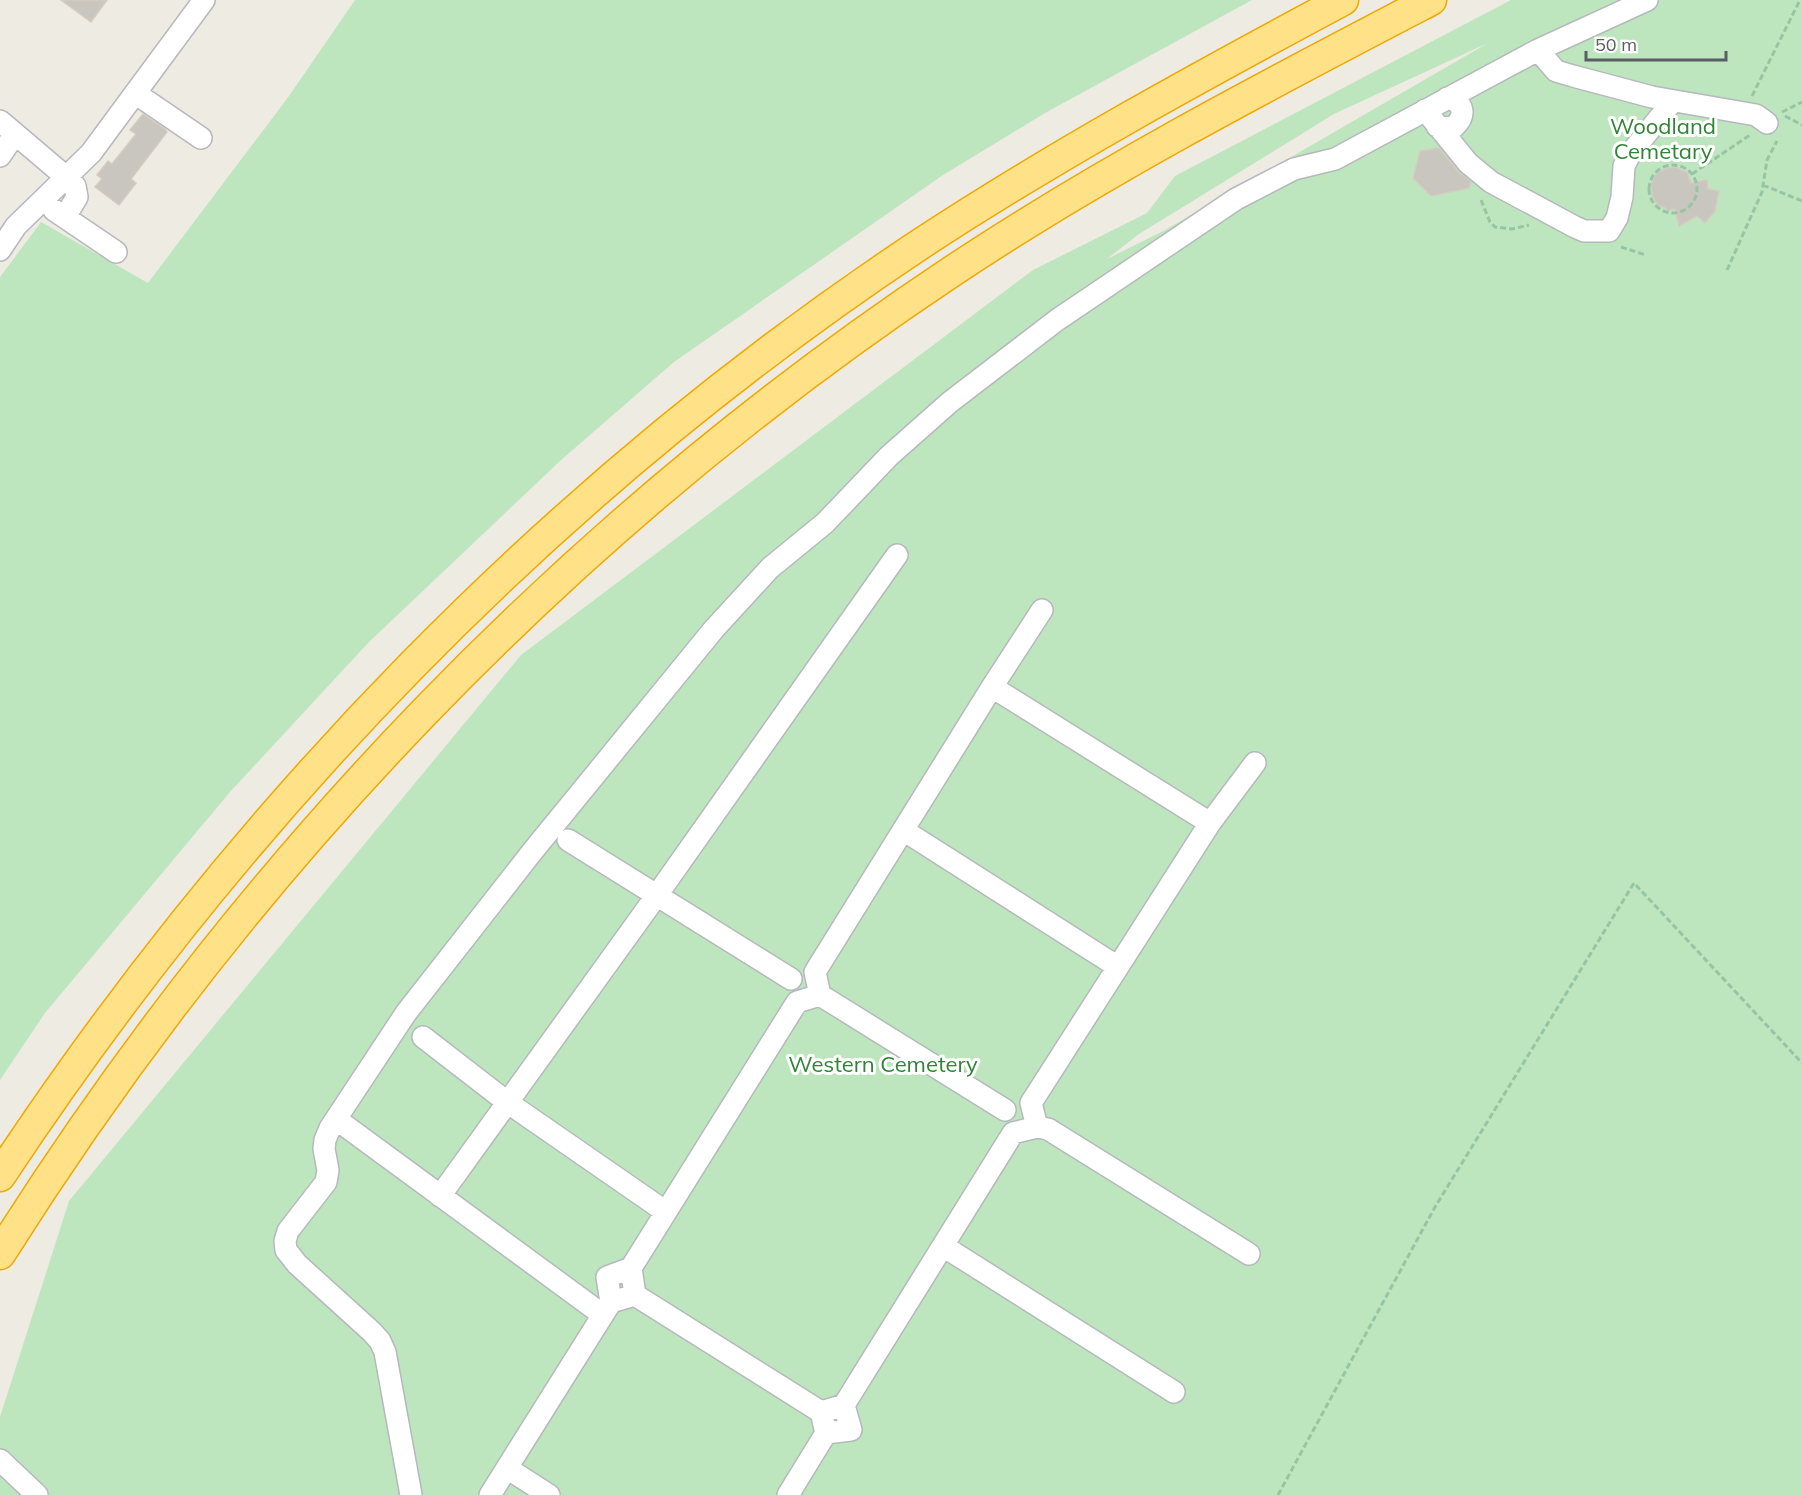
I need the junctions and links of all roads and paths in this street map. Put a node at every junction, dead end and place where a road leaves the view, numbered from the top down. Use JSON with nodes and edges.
{"nodes":[{"id":1,"x":204,"y":0,"type":"edge"},
{"id":2,"x":1343,"y":0,"type":"edge"},
{"id":3,"x":1431,"y":0,"type":"edge"},
{"id":4,"x":1647,"y":0,"type":"edge"},
{"id":5,"x":1800,"y":0,"type":"edge"},
{"id":6,"x":1538,"y":50,"type":"junction"},
{"id":7,"x":135,"y":93,"type":"junction"},
{"id":8,"x":1448,"y":98,"type":"junction"},
{"id":9,"x":1673,"y":101,"type":"junction"},
{"id":10,"x":1744,"y":114,"type":"junction"},
{"id":11,"x":1431,"y":118,"type":"junction"},
{"id":12,"x":1775,"y":125,"type":"junction"},
{"id":13,"x":1802,"y":125,"type":"edge"},
{"id":14,"x":8,"y":128,"type":"edge"},
{"id":15,"x":201,"y":138,"type":"dead end"},
{"id":16,"x":0,"y":156,"type":"edge"},
{"id":17,"x":1692,"y":174,"type":"junction"},
{"id":18,"x":66,"y":177,"type":"junction"},
{"id":19,"x":1763,"y":185,"type":"junction"},
{"id":20,"x":42,"y":201,"type":"junction"},
{"id":21,"x":1802,"y":201,"type":"edge"},
{"id":22,"x":65,"y":218,"type":"junction"},
{"id":23,"x":1609,"y":231,"type":"junction"},
{"id":24,"x":0,"y":250,"type":"edge"},
{"id":25,"x":116,"y":252,"type":"dead end"},
{"id":26,"x":1646,"y":255,"type":"dead end"},
{"id":27,"x":1727,"y":270,"type":"dead end"},
{"id":28,"x":897,"y":555,"type":"dead end"},
{"id":29,"x":1042,"y":610,"type":"dead end"},
{"id":30,"x":992,"y":687,"type":"junction"},
{"id":31,"x":1255,"y":762,"type":"dead end"},
{"id":32,"x":1210,"y":823,"type":"junction"},
{"id":33,"x":903,"y":830,"type":"junction"},
{"id":34,"x":568,"y":840,"type":"dead end"},
{"id":35,"x":657,"y":895,"type":"junction"},
{"id":36,"x":1118,"y":967,"type":"junction"},
{"id":37,"x":815,"y":972,"type":"junction"},
{"id":38,"x":791,"y":979,"type":"junction"},
{"id":39,"x":820,"y":995,"type":"junction"},
{"id":40,"x":797,"y":1002,"type":"junction"},
{"id":41,"x":423,"y":1037,"type":"dead end"},
{"id":42,"x":1802,"y":1063,"type":"edge"},
{"id":43,"x":507,"y":1102,"type":"junction"},
{"id":44,"x":1030,"y":1103,"type":"junction"},
{"id":45,"x":1005,"y":1110,"type":"junction"},
{"id":46,"x":336,"y":1119,"type":"junction"},
{"id":47,"x":1037,"y":1127,"type":"junction"},
{"id":48,"x":1012,"y":1133,"type":"junction"},
{"id":49,"x":0,"y":1176,"type":"edge"},
{"id":50,"x":440,"y":1196,"type":"junction"},
{"id":51,"x":666,"y":1212,"type":"junction"},
{"id":52,"x":943,"y":1246,"type":"junction"},
{"id":53,"x":0,"y":1254,"type":"edge"},
{"id":54,"x":1249,"y":1254,"type":"dead end"},
{"id":55,"x":631,"y":1268,"type":"junction"},
{"id":56,"x":635,"y":1294,"type":"junction"},
{"id":57,"x":607,"y":1309,"type":"junction"},
{"id":58,"x":1174,"y":1392,"type":"dead end"},
{"id":59,"x":844,"y":1405,"type":"junction"},
{"id":60,"x":821,"y":1412,"type":"junction"},
{"id":61,"x":826,"y":1433,"type":"junction"},
{"id":62,"x":6,"y":1466,"type":"edge"},
{"id":63,"x":507,"y":1468,"type":"junction"},
{"id":64,"x":37,"y":1495,"type":"edge"},
{"id":65,"x":411,"y":1495,"type":"edge"},
{"id":66,"x":490,"y":1495,"type":"edge"},
{"id":67,"x":549,"y":1495,"type":"edge"},
{"id":68,"x":788,"y":1495,"type":"edge"},
{"id":69,"x":1278,"y":1495,"type":"edge"}],
"edges":[{"from":1,"to":7,"type":"street"},
{"from":2,"to":49,"type":"highway"},
{"from":3,"to":53,"type":"highway"},
{"from":4,"to":6,"type":"street"},
{"from":5,"to":10,"type":"path"},
{"from":6,"to":8,"type":"street"},
{"from":6,"to":9,"type":"street"},
{"from":7,"to":15,"type":"street"},
{"from":7,"to":18,"type":"street"},
{"from":8,"to":11,"type":"street"},
{"from":8,"to":11,"type":"street"},
{"from":9,"to":10,"type":"street"},
{"from":9,"to":23,"type":"street"},
{"from":10,"to":12,"type":"street"},
{"from":11,"to":23,"type":"street"},
{"from":11,"to":46,"type":"street"},
{"from":12,"to":13,"type":"path"},
{"from":12,"to":17,"type":"path"},
{"from":12,"to":19,"type":"path"},
{"from":14,"to":16,"type":"street"},
{"from":14,"to":18,"type":"street"},
{"from":17,"to":17,"type":"path"},
{"from":18,"to":20,"type":"street"},
{"from":18,"to":22,"type":"street"},
{"from":19,"to":21,"type":"path"},
{"from":19,"to":27,"type":"path"},
{"from":20,"to":22,"type":"street"},
{"from":20,"to":24,"type":"street"},
{"from":22,"to":25,"type":"street"},
{"from":23,"to":26,"type":"path"},
{"from":28,"to":35,"type":"street"},
{"from":29,"to":30,"type":"street"},
{"from":30,"to":32,"type":"street"},
{"from":30,"to":33,"type":"street"},
{"from":31,"to":32,"type":"street"},
{"from":32,"to":36,"type":"street"},
{"from":33,"to":36,"type":"street"},
{"from":33,"to":37,"type":"street"},
{"from":34,"to":35,"type":"street"},
{"from":35,"to":38,"type":"street"},
{"from":35,"to":43,"type":"street"},
{"from":36,"to":44,"type":"street"},
{"from":37,"to":38,"type":"street"},
{"from":37,"to":39,"type":"street"},
{"from":38,"to":40,"type":"street"},
{"from":39,"to":40,"type":"street"},
{"from":39,"to":45,"type":"street"},
{"from":40,"to":51,"type":"street"},
{"from":41,"to":43,"type":"street"},
{"from":42,"to":69,"type":"path"},
{"from":43,"to":50,"type":"street"},
{"from":43,"to":51,"type":"street"},
{"from":44,"to":45,"type":"street"},
{"from":44,"to":47,"type":"street"},
{"from":45,"to":48,"type":"street"},
{"from":46,"to":50,"type":"street"},
{"from":46,"to":65,"type":"street"},
{"from":47,"to":48,"type":"street"},
{"from":47,"to":54,"type":"street"},
{"from":48,"to":52,"type":"street"},
{"from":50,"to":57,"type":"street"},
{"from":51,"to":55,"type":"street"},
{"from":52,"to":58,"type":"street"},
{"from":52,"to":59,"type":"street"},
{"from":55,"to":56,"type":"street"},
{"from":55,"to":57,"type":"street"},
{"from":56,"to":57,"type":"street"},
{"from":56,"to":60,"type":"street"},
{"from":57,"to":63,"type":"street"},
{"from":59,"to":60,"type":"street"},
{"from":59,"to":61,"type":"street"},
{"from":60,"to":61,"type":"street"},
{"from":61,"to":68,"type":"street"},
{"from":62,"to":64,"type":"street"},
{"from":63,"to":66,"type":"street"},
{"from":63,"to":67,"type":"street"}]}
